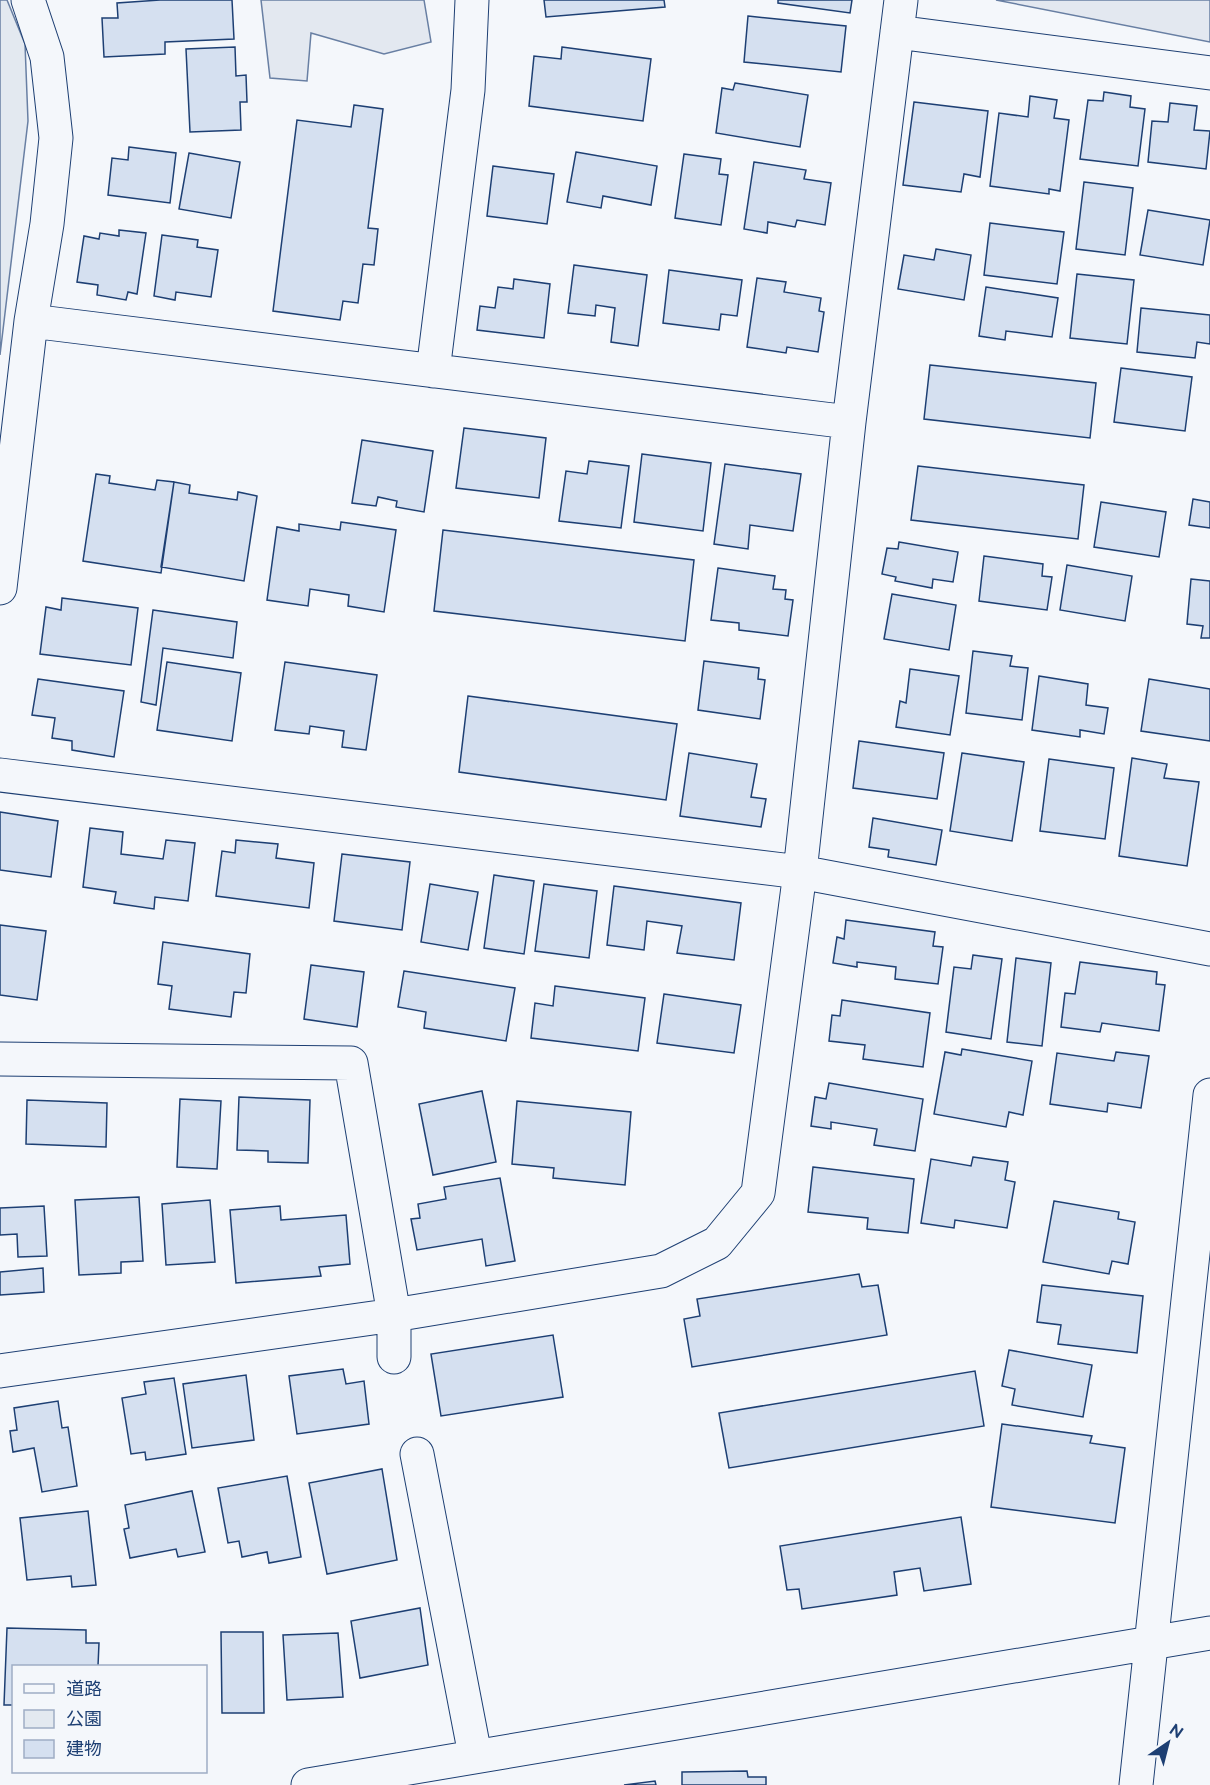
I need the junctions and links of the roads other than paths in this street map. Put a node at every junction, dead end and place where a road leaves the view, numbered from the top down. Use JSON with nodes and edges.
{"nodes":[{"id":1,"x":28,"y":0,"type":"edge"},
{"id":2,"x":472,"y":0,"type":"edge"},
{"id":3,"x":901,"y":0,"type":"edge"},
{"id":4,"x":897,"y":32,"type":"junction"},
{"id":5,"x":1210,"y":74,"type":"edge"},
{"id":6,"x":31,"y":321,"type":"junction"},
{"id":7,"x":433,"y":371,"type":"junction"},
{"id":8,"x":849,"y":422,"type":"junction"},
{"id":9,"x":0,"y":588,"type":"edge"},
{"id":10,"x":0,"y":775,"type":"edge"},
{"id":11,"x":800,"y":872,"type":"junction"},
{"id":12,"x":1210,"y":949,"type":"edge"},
{"id":13,"x":0,"y":1059,"type":"edge"},
{"id":14,"x":1210,"y":1095,"type":"edge"},
{"id":15,"x":394,"y":1315,"type":"junction"},
{"id":16,"x":394,"y":1357,"type":"dead end"},
{"id":17,"x":0,"y":1371,"type":"edge"},
{"id":18,"x":417,"y":1454,"type":"dead end"},
{"id":19,"x":1210,"y":1632,"type":"edge"},
{"id":20,"x":1152,"y":1642,"type":"junction"},
{"id":21,"x":475,"y":1755,"type":"junction"},
{"id":22,"x":308,"y":1785,"type":"edge"},
{"id":23,"x":1136,"y":1785,"type":"edge"}],
"edges":[{"from":1,"to":6,"type":"street"},
{"from":2,"to":7,"type":"street"},
{"from":3,"to":4,"type":"street"},
{"from":4,"to":5,"type":"street"},
{"from":4,"to":8,"type":"street"},
{"from":6,"to":7,"type":"street"},
{"from":6,"to":9,"type":"street"},
{"from":7,"to":8,"type":"street"},
{"from":8,"to":11,"type":"street"},
{"from":10,"to":11,"type":"street"},
{"from":11,"to":12,"type":"street"},
{"from":11,"to":15,"type":"street"},
{"from":13,"to":15,"type":"street"},
{"from":14,"to":20,"type":"street"},
{"from":15,"to":16,"type":"street"},
{"from":15,"to":17,"type":"street"},
{"from":18,"to":21,"type":"street"},
{"from":19,"to":20,"type":"street"},
{"from":20,"to":21,"type":"street"},
{"from":20,"to":23,"type":"street"},
{"from":21,"to":22,"type":"street"}]}
